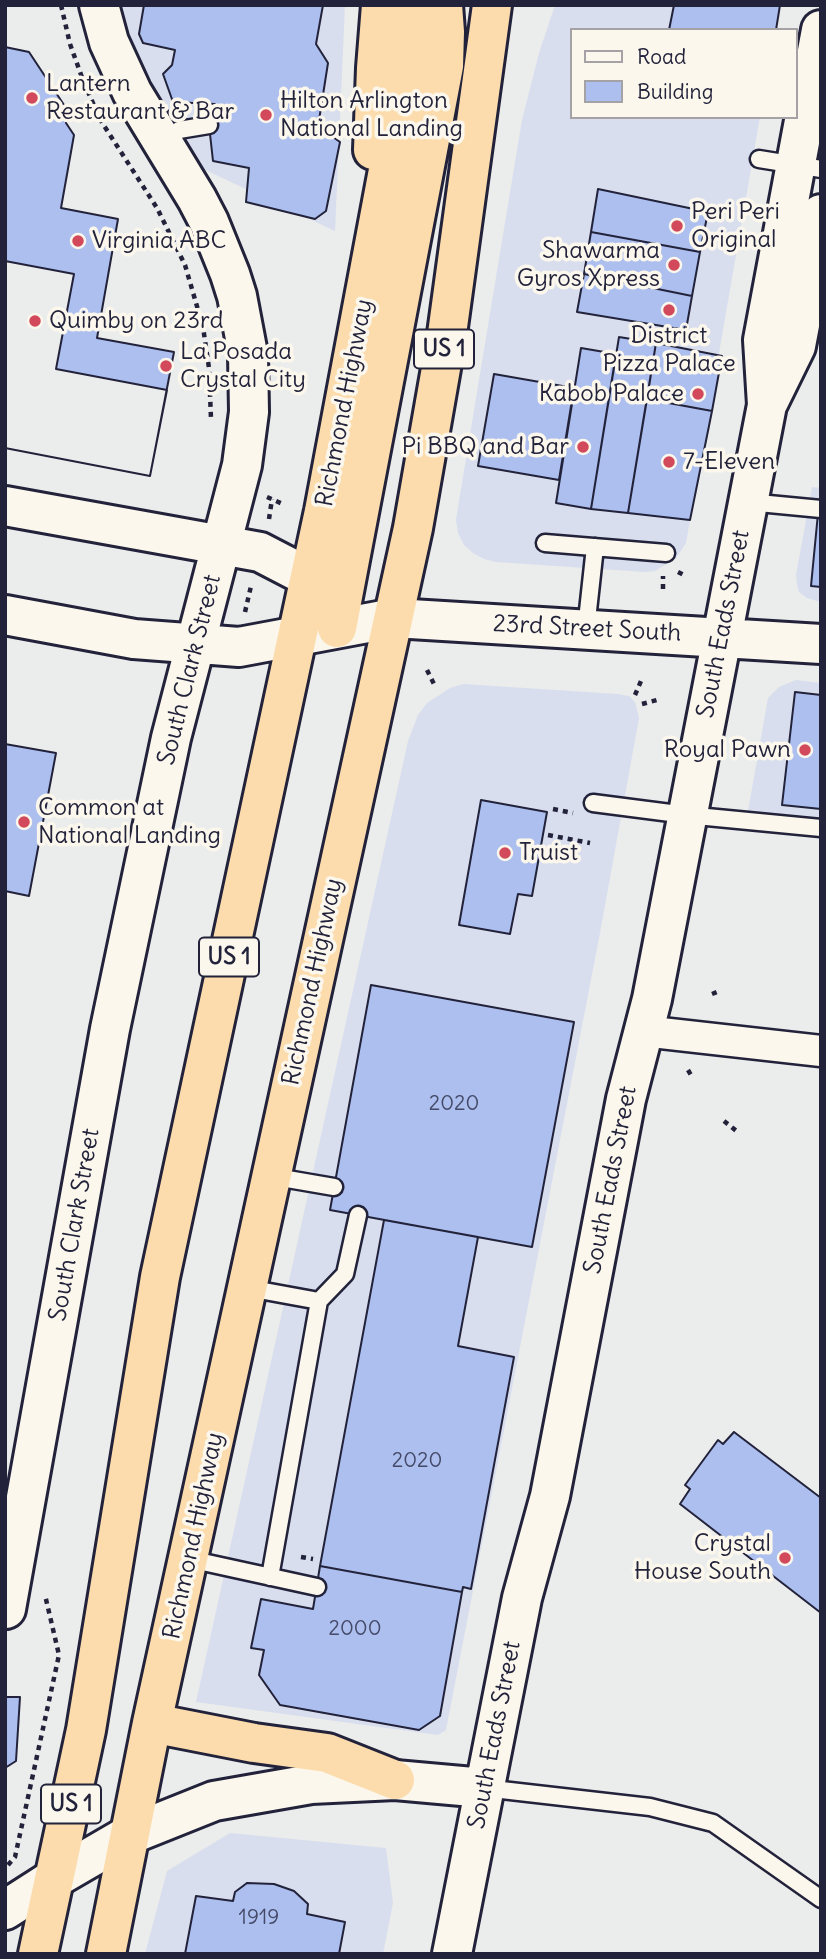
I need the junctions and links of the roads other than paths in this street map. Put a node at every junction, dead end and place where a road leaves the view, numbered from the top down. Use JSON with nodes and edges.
{"nodes":[{"id":1,"x":99,"y":5,"type":"edge"},
{"id":2,"x":381,"y":5,"type":"edge"},
{"id":3,"x":419,"y":5,"type":"edge"},
{"id":4,"x":443,"y":5,"type":"edge"},
{"id":5,"x":492,"y":5,"type":"edge"},
{"id":6,"x":515,"y":5,"type":"edge"},
{"id":7,"x":821,"y":30,"type":"edge"},
{"id":8,"x":483,"y":77,"type":"junction"},
{"id":9,"x":209,"y":125,"type":"dead end"},
{"id":10,"x":163,"y":144,"type":"junction"},
{"id":11,"x":799,"y":157,"type":"edge"},
{"id":12,"x":821,"y":214,"type":"edge"},
{"id":13,"x":369,"y":281,"type":"junction"},
{"id":14,"x":767,"y":405,"type":"junction"},
{"id":15,"x":748,"y":502,"type":"junction"},
{"id":16,"x":5,"y":506,"type":"edge"},
{"id":17,"x":821,"y":509,"type":"edge"},
{"id":18,"x":545,"y":543,"type":"dead end"},
{"id":19,"x":221,"y":546,"type":"junction"},
{"id":20,"x":595,"y":547,"type":"junction"},
{"id":21,"x":667,"y":553,"type":"dead end"},
{"id":22,"x":310,"y":578,"type":"junction"},
{"id":23,"x":341,"y":612,"type":"junction"},
{"id":24,"x":5,"y":615,"type":"edge"},
{"id":25,"x":394,"y":618,"type":"junction"},
{"id":26,"x":586,"y":629,"type":"junction"},
{"id":27,"x":298,"y":636,"type":"junction"},
{"id":28,"x":721,"y":636,"type":"junction"},
{"id":29,"x":821,"y":643,"type":"edge"},
{"id":30,"x":195,"y":645,"type":"junction"},
{"id":31,"x":593,"y":803,"type":"dead end"},
{"id":32,"x":686,"y":815,"type":"junction"},
{"id":33,"x":821,"y":828,"type":"edge"},
{"id":34,"x":643,"y":1031,"type":"junction"},
{"id":35,"x":821,"y":1051,"type":"edge"},
{"id":36,"x":270,"y":1176,"type":"junction"},
{"id":37,"x":334,"y":1186,"type":"dead end"},
{"id":38,"x":358,"y":1215,"type":"dead end"},
{"id":39,"x":248,"y":1288,"type":"junction"},
{"id":40,"x":319,"y":1301,"type":"junction"},
{"id":41,"x":189,"y":1559,"type":"junction"},
{"id":42,"x":270,"y":1577,"type":"junction"},
{"id":43,"x":317,"y":1587,"type":"dead end"},
{"id":44,"x":6,"y":1610,"type":"edge"},
{"id":45,"x":152,"y":1723,"type":"junction"},
{"id":46,"x":395,"y":1780,"type":"junction"},
{"id":47,"x":484,"y":1788,"type":"junction"},
{"id":48,"x":129,"y":1835,"type":"junction"},
{"id":49,"x":55,"y":1878,"type":"junction"},
{"id":50,"x":821,"y":1899,"type":"edge"},
{"id":51,"x":5,"y":1910,"type":"edge"},
{"id":52,"x":38,"y":1954,"type":"edge"},
{"id":53,"x":106,"y":1954,"type":"edge"},
{"id":54,"x":452,"y":1954,"type":"edge"}],
"edges":[{"from":1,"to":10,"type":"street","name":"South Clark Street"},
{"from":2,"to":13,"type":"highway"},
{"from":3,"to":13,"type":"highway","name":"Richmond Highway","number":"US 1"},
{"from":4,"to":23,"type":"highway"},
{"from":5,"to":8,"type":"highway","name":"Richmond Highway","number":"US 1"},
{"from":6,"to":8,"type":"highway"},
{"from":7,"to":11,"type":"street","name":"South Eads Street"},
{"from":8,"to":25,"type":"highway","name":"Richmond Highway","number":"US 1"},
{"from":9,"to":10,"type":"lane"},
{"from":10,"to":19,"type":"street","name":"South Clark Street"},
{"from":11,"to":14,"type":"street","name":"South Eads Street"},
{"from":12,"to":14,"type":"street","name":"South Eads Street"},
{"from":13,"to":22,"type":"highway","name":"Richmond Highway","number":"US 1"},
{"from":14,"to":15,"type":"street","name":"South Eads Street"},
{"from":15,"to":17,"type":"lane"},
{"from":15,"to":28,"type":"street","name":"South Eads Street"},
{"from":16,"to":19,"type":"street","name":"23rd Street South"},
{"from":18,"to":20,"type":"lane"},
{"from":19,"to":22,"type":"street","name":"23rd Street South"},
{"from":19,"to":30,"type":"street","name":"South Clark Street"},
{"from":20,"to":21,"type":"lane"},
{"from":20,"to":26,"type":"lane"},
{"from":22,"to":23,"type":"street","name":"23rd Street South"},
{"from":22,"to":27,"type":"highway","name":"Richmond Highway","number":"US 1"},
{"from":23,"to":25,"type":"street","name":"23rd Street South"},
{"from":23,"to":27,"type":"street"},
{"from":24,"to":30,"type":"street"},
{"from":25,"to":26,"type":"street","name":"23rd Street South"},
{"from":25,"to":36,"type":"highway","name":"Richmond Highway","number":"US 1"},
{"from":26,"to":28,"type":"street","name":"23rd Street South"},
{"from":27,"to":30,"type":"street"},
{"from":27,"to":49,"type":"highway","name":"Richmond Highway","number":"US 1"},
{"from":28,"to":29,"type":"street","name":"23rd Street South"},
{"from":28,"to":32,"type":"street","name":"South Eads Street"},
{"from":30,"to":44,"type":"street","name":"South Clark Street"},
{"from":31,"to":32,"type":"lane"},
{"from":32,"to":33,"type":"lane"},
{"from":32,"to":34,"type":"street","name":"South Eads Street"},
{"from":34,"to":35,"type":"street"},
{"from":34,"to":47,"type":"street","name":"South Eads Street"},
{"from":36,"to":37,"type":"lane"},
{"from":36,"to":39,"type":"highway","name":"Richmond Highway","number":"US 1"},
{"from":38,"to":40,"type":"lane"},
{"from":39,"to":40,"type":"lane"},
{"from":39,"to":41,"type":"highway","name":"Richmond Highway","number":"US 1"},
{"from":40,"to":42,"type":"lane"},
{"from":41,"to":42,"type":"lane"},
{"from":41,"to":45,"type":"highway","name":"Richmond Highway","number":"US 1"},
{"from":42,"to":43,"type":"lane"},
{"from":45,"to":46,"type":"highway"},
{"from":45,"to":48,"type":"highway","name":"Richmond Highway","number":"US 1"},
{"from":46,"to":47,"type":"street"},
{"from":46,"to":48,"type":"street"},
{"from":47,"to":50,"type":"lane"},
{"from":47,"to":54,"type":"street","name":"South Eads Street"},
{"from":48,"to":49,"type":"street"},
{"from":48,"to":53,"type":"highway","name":"Richmond Highway","number":"US 1"},
{"from":49,"to":51,"type":"street"},
{"from":49,"to":52,"type":"highway","name":"Richmond Highway","number":"US 1"}]}
